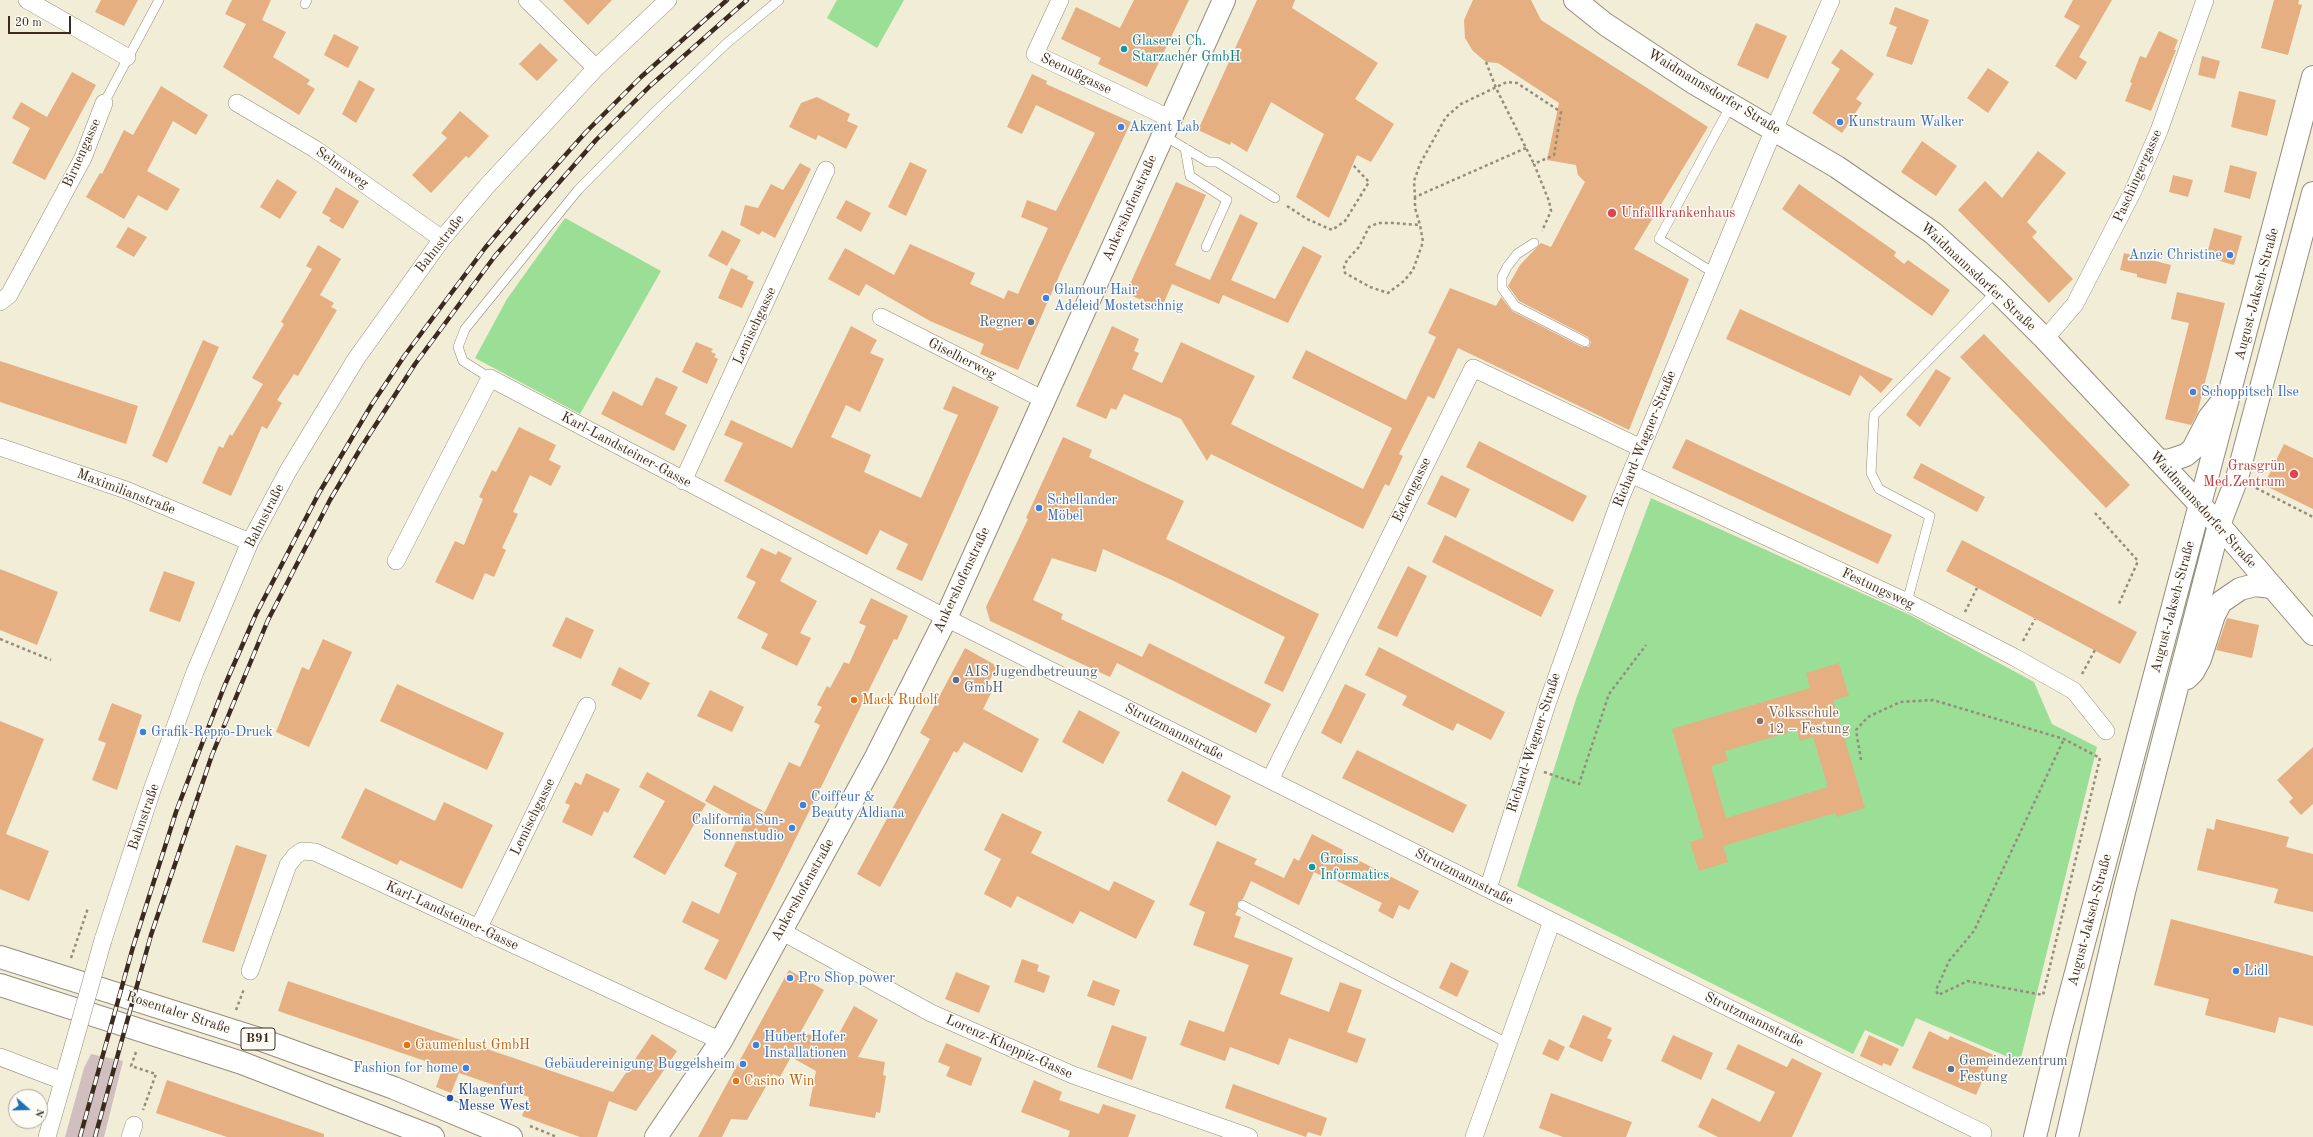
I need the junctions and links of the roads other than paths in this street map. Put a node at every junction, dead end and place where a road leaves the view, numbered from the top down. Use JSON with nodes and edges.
{"nodes":[{"id":1,"x":27,"y":0,"type":"edge"},
{"id":2,"x":159,"y":0,"type":"edge"},
{"id":3,"x":527,"y":0,"type":"edge"},
{"id":4,"x":668,"y":0,"type":"edge"},
{"id":5,"x":779,"y":0,"type":"edge"},
{"id":6,"x":1060,"y":0,"type":"edge"},
{"id":7,"x":1224,"y":0,"type":"edge"},
{"id":8,"x":1576,"y":0,"type":"edge"},
{"id":9,"x":1831,"y":0,"type":"edge"},
{"id":10,"x":2205,"y":0,"type":"edge"},
{"id":11,"x":127,"y":57,"type":"junction"},
{"id":12,"x":596,"y":68,"type":"junction"},
{"id":13,"x":2313,"y":77,"type":"edge"},
{"id":14,"x":104,"y":103,"type":"joint"},
{"id":15,"x":237,"y":103,"type":"dead end"},
{"id":16,"x":1731,"y":105,"type":"junction"},
{"id":17,"x":1167,"y":127,"type":"junction"},
{"id":18,"x":1774,"y":129,"type":"junction"},
{"id":19,"x":1185,"y":148,"type":"junction"},
{"id":20,"x":826,"y":170,"type":"dead end"},
{"id":21,"x":2313,"y":193,"type":"edge"},
{"id":22,"x":1275,"y":198,"type":"road end"},
{"id":23,"x":442,"y":239,"type":"junction"},
{"id":24,"x":1534,"y":243,"type":"road end"},
{"id":25,"x":1206,"y":247,"type":"dead end"},
{"id":26,"x":1714,"y":273,"type":"junction"},
{"id":27,"x":1997,"y":291,"type":"junction"},
{"id":28,"x":0,"y":302,"type":"edge"},
{"id":29,"x":881,"y":317,"type":"dead end"},
{"id":30,"x":2045,"y":340,"type":"junction"},
{"id":31,"x":1585,"y":342,"type":"dead end"},
{"id":32,"x":490,"y":378,"type":"junction"},
{"id":33,"x":2232,"y":389,"type":"junction"},
{"id":34,"x":1044,"y":400,"type":"junction"},
{"id":35,"x":0,"y":447,"type":"edge"},
{"id":36,"x":1641,"y":448,"type":"junction"},
{"id":37,"x":2158,"y":460,"type":"junction"},
{"id":38,"x":1631,"y":474,"type":"junction"},
{"id":39,"x":683,"y":481,"type":"junction"},
{"id":40,"x":2200,"y":506,"type":"junction"},
{"id":41,"x":2219,"y":525,"type":"junction"},
{"id":42,"x":250,"y":542,"type":"junction"},
{"id":43,"x":396,"y":562,"type":"dead end"},
{"id":44,"x":2272,"y":587,"type":"junction"},
{"id":45,"x":1907,"y":602,"type":"junction"},
{"id":46,"x":946,"y":618,"type":"junction"},
{"id":47,"x":2313,"y":634,"type":"edge"},
{"id":48,"x":2177,"y":686,"type":"junction"},
{"id":49,"x":587,"y":706,"type":"dead end"},
{"id":50,"x":2106,"y":731,"type":"dead end"},
{"id":51,"x":1270,"y":780,"type":"junction"},
{"id":52,"x":1488,"y":889,"type":"junction"},
{"id":53,"x":1242,"y":905,"type":"dead end"},
{"id":54,"x":1552,"y":922,"type":"junction"},
{"id":55,"x":478,"y":929,"type":"junction"},
{"id":56,"x":781,"y":931,"type":"junction"},
{"id":57,"x":0,"y":957,"type":"edge"},
{"id":58,"x":250,"y":971,"type":"road end"},
{"id":59,"x":0,"y":985,"type":"edge"},
{"id":60,"x":721,"y":1041,"type":"junction"},
{"id":61,"x":1507,"y":1043,"type":"junction"},
{"id":62,"x":0,"y":1057,"type":"edge"},
{"id":63,"x":63,"y":1081,"type":"junction"},
{"id":64,"x":1983,"y":1133,"type":"dead end"},
{"id":65,"x":47,"y":1137,"type":"edge"},
{"id":66,"x":433,"y":1137,"type":"edge"},
{"id":67,"x":511,"y":1137,"type":"edge"},
{"id":68,"x":656,"y":1137,"type":"edge"},
{"id":69,"x":1249,"y":1137,"type":"edge"},
{"id":70,"x":1474,"y":1137,"type":"edge"},
{"id":71,"x":2036,"y":1137,"type":"edge"},
{"id":72,"x":2067,"y":1137,"type":"edge"}],
"edges":[{"from":1,"to":11,"type":"street"},
{"from":2,"to":11,"type":"lane","name":"Birnengasse"},
{"from":3,"to":12,"type":"street"},
{"from":4,"to":12,"type":"street","name":"Bahnstraße"},
{"from":5,"to":32,"type":"lane"},
{"from":6,"to":17,"type":"street","name":"Seenußgasse"},
{"from":7,"to":17,"type":"main road","name":"Ankershofenstraße"},
{"from":8,"to":16,"type":"main road","name":"Waidmannsdorfer Straße"},
{"from":9,"to":18,"type":"street","name":"Richard-Wagner-Straße"},
{"from":10,"to":30,"type":"street","name":"Paschingergasse"},
{"from":11,"to":14,"type":"lane","name":"Birnengasse"},
{"from":12,"to":23,"type":"street","name":"Bahnstraße"},
{"from":13,"to":33,"type":"main road","name":"August-Jaksch-Straße"},
{"from":14,"to":28,"type":"street","name":"Birnengasse"},
{"from":15,"to":23,"type":"street","name":"Selmaweg"},
{"from":16,"to":18,"type":"main road","name":"Waidmannsdorfer Straße"},
{"from":16,"to":26,"type":"lane"},
{"from":17,"to":19,"type":"lane"},
{"from":17,"to":34,"type":"main road","name":"Ankershofenstraße"},
{"from":18,"to":26,"type":"street","name":"Richard-Wagner-Straße"},
{"from":18,"to":27,"type":"main road","name":"Waidmannsdorfer Straße"},
{"from":19,"to":22,"type":"lane"},
{"from":19,"to":25,"type":"lane"},
{"from":20,"to":39,"type":"street","name":"Lemischgasse"},
{"from":21,"to":41,"type":"main road","name":"August-Jaksch-Straße"},
{"from":23,"to":42,"type":"street","name":"Bahnstraße"},
{"from":24,"to":31,"type":"lane"},
{"from":26,"to":36,"type":"street","name":"Richard-Wagner-Straße"},
{"from":27,"to":30,"type":"main road","name":"Waidmannsdorfer Straße"},
{"from":27,"to":45,"type":"lane"},
{"from":29,"to":34,"type":"street","name":"Giselherweg"},
{"from":30,"to":37,"type":"main road","name":"Waidmannsdorfer Straße"},
{"from":32,"to":39,"type":"street","name":"Karl-Landsteiner-Gasse"},
{"from":32,"to":43,"type":"street"},
{"from":33,"to":37,"type":"main road"},
{"from":33,"to":40,"type":"main road","name":"August-Jaksch-Straße"},
{"from":34,"to":46,"type":"main road","name":"Ankershofenstraße"},
{"from":35,"to":42,"type":"street","name":"Maximilianstraße"},
{"from":36,"to":38,"type":"street","name":"Richard-Wagner-Straße"},
{"from":36,"to":51,"type":"street","name":"Eckengasse"},
{"from":37,"to":40,"type":"main road","name":"Waidmannsdorfer Straße"},
{"from":38,"to":45,"type":"street","name":"Festungsweg"},
{"from":38,"to":52,"type":"street","name":"Richard-Wagner-Straße"},
{"from":39,"to":46,"type":"street","name":"Karl-Landsteiner-Gasse"},
{"from":40,"to":41,"type":"main road","name":"Waidmannsdorfer Straße"},
{"from":40,"to":71,"type":"main road","name":"August-Jaksch-Straße"},
{"from":41,"to":44,"type":"main road","name":"Waidmannsdorfer Straße"},
{"from":41,"to":48,"type":"main road","name":"August-Jaksch-Straße"},
{"from":42,"to":63,"type":"street","name":"Bahnstraße","bridge":true},
{"from":44,"to":47,"type":"main road","name":"Waidmannsdorfer Straße"},
{"from":44,"to":48,"type":"main road"},
{"from":45,"to":50,"type":"street","name":"Festungsweg"},
{"from":46,"to":51,"type":"street","name":"Strutzmannstraße"},
{"from":46,"to":56,"type":"main road","name":"Ankershofenstraße"},
{"from":48,"to":72,"type":"main road","name":"August-Jaksch-Straße"},
{"from":49,"to":55,"type":"street","name":"Lemischgasse"},
{"from":51,"to":52,"type":"street","name":"Strutzmannstraße"},
{"from":52,"to":54,"type":"street","name":"Strutzmannstraße"},
{"from":53,"to":61,"type":"lane"},
{"from":54,"to":61,"type":"street"},
{"from":54,"to":64,"type":"street","name":"Strutzmannstraße"},
{"from":55,"to":58,"type":"street","name":"Karl-Landsteiner-Gasse"},
{"from":55,"to":60,"type":"street","name":"Karl-Landsteiner-Gasse"},
{"from":56,"to":60,"type":"main road","name":"Ankershofenstraße"},
{"from":56,"to":69,"type":"street","name":"Lorenz-Kheppiz-Gasse"},
{"from":57,"to":67,"type":"main road","name":"Rosentaler Straße","number":"B91"},
{"from":59,"to":66,"type":"main road","name":"Rosentaler Straße","number":"B91"},
{"from":60,"to":68,"type":"main road","name":"Ankershofenstraße"},
{"from":61,"to":70,"type":"street"},
{"from":62,"to":63,"type":"street"},
{"from":63,"to":65,"type":"street","name":"Bahnstraße"}]}
